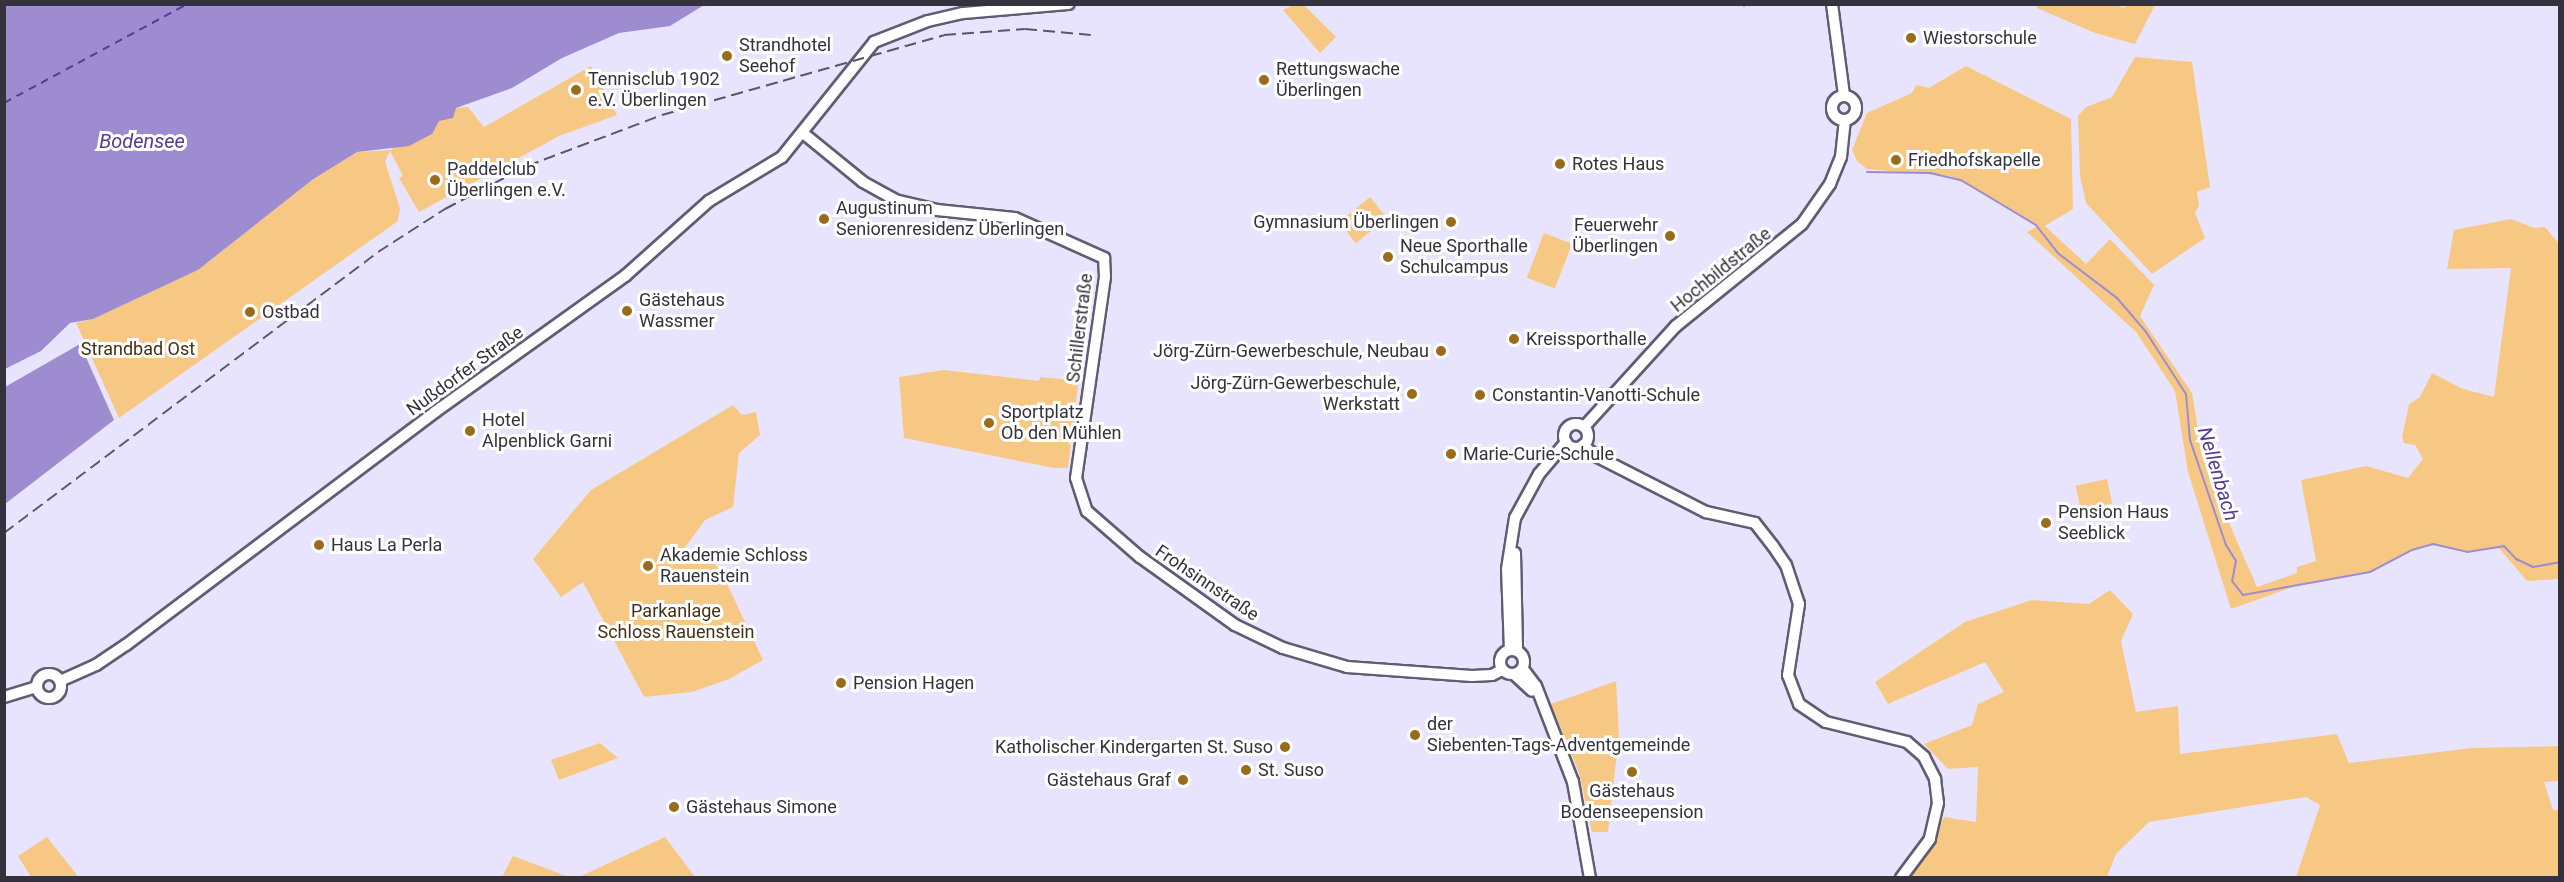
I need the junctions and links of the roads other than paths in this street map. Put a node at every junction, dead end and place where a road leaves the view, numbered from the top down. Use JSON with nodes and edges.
{"nodes":[{"id":1,"x":1069,"y":4,"type":"edge"},
{"id":2,"x":1832,"y":4,"type":"edge"},
{"id":3,"x":1844,"y":95,"type":"junction"},
{"id":4,"x":1845,"y":120,"type":"junction"},
{"id":5,"x":803,"y":132,"type":"junction"},
{"id":6,"x":1584,"y":427,"type":"junction"},
{"id":7,"x":1574,"y":444,"type":"junction"},
{"id":8,"x":1110,"y":534,"type":"joint"},
{"id":9,"x":1513,"y":651,"type":"junction"},
{"id":10,"x":1502,"y":670,"type":"junction"},
{"id":11,"x":1519,"y":672,"type":"junction"},
{"id":12,"x":60,"y":681,"type":"junction"},
{"id":13,"x":37,"y":687,"type":"junction"},
{"id":14,"x":4,"y":697,"type":"edge"},
{"id":15,"x":1585,"y":878,"type":"edge"},
{"id":16,"x":1590,"y":878,"type":"edge"},
{"id":17,"x":1901,"y":878,"type":"edge"}],
"edges":[{"from":1,"to":5,"type":"street","name":"Nußdorfer Straße"},
{"from":2,"to":3,"type":"street"},
{"from":3,"to":4,"type":"street"},
{"from":3,"to":4,"type":"street"},
{"from":4,"to":6,"type":"street","name":"Hochbildstraße"},
{"from":5,"to":8,"type":"street","name":"Schillerstraße"},
{"from":5,"to":12,"type":"street","name":"Nußdorfer Straße"},
{"from":6,"to":7,"type":"street"},
{"from":6,"to":7,"type":"street","name":"Hochbildstraße"},
{"from":7,"to":9,"type":"street"},
{"from":7,"to":17,"type":"street"},
{"from":8,"to":10,"type":"street","name":"Frohsinnstraße"},
{"from":9,"to":10,"type":"street"},
{"from":9,"to":11,"type":"street"},
{"from":10,"to":11,"type":"street"},
{"from":11,"to":15,"type":"street"},
{"from":11,"to":16,"type":"street"},
{"from":12,"to":13,"type":"street","name":"Nußdorfer Straße"},
{"from":12,"to":13,"type":"street","name":"Nußdorfer Straße"},
{"from":13,"to":14,"type":"street","name":"Nußdorfer Straße"}]}
